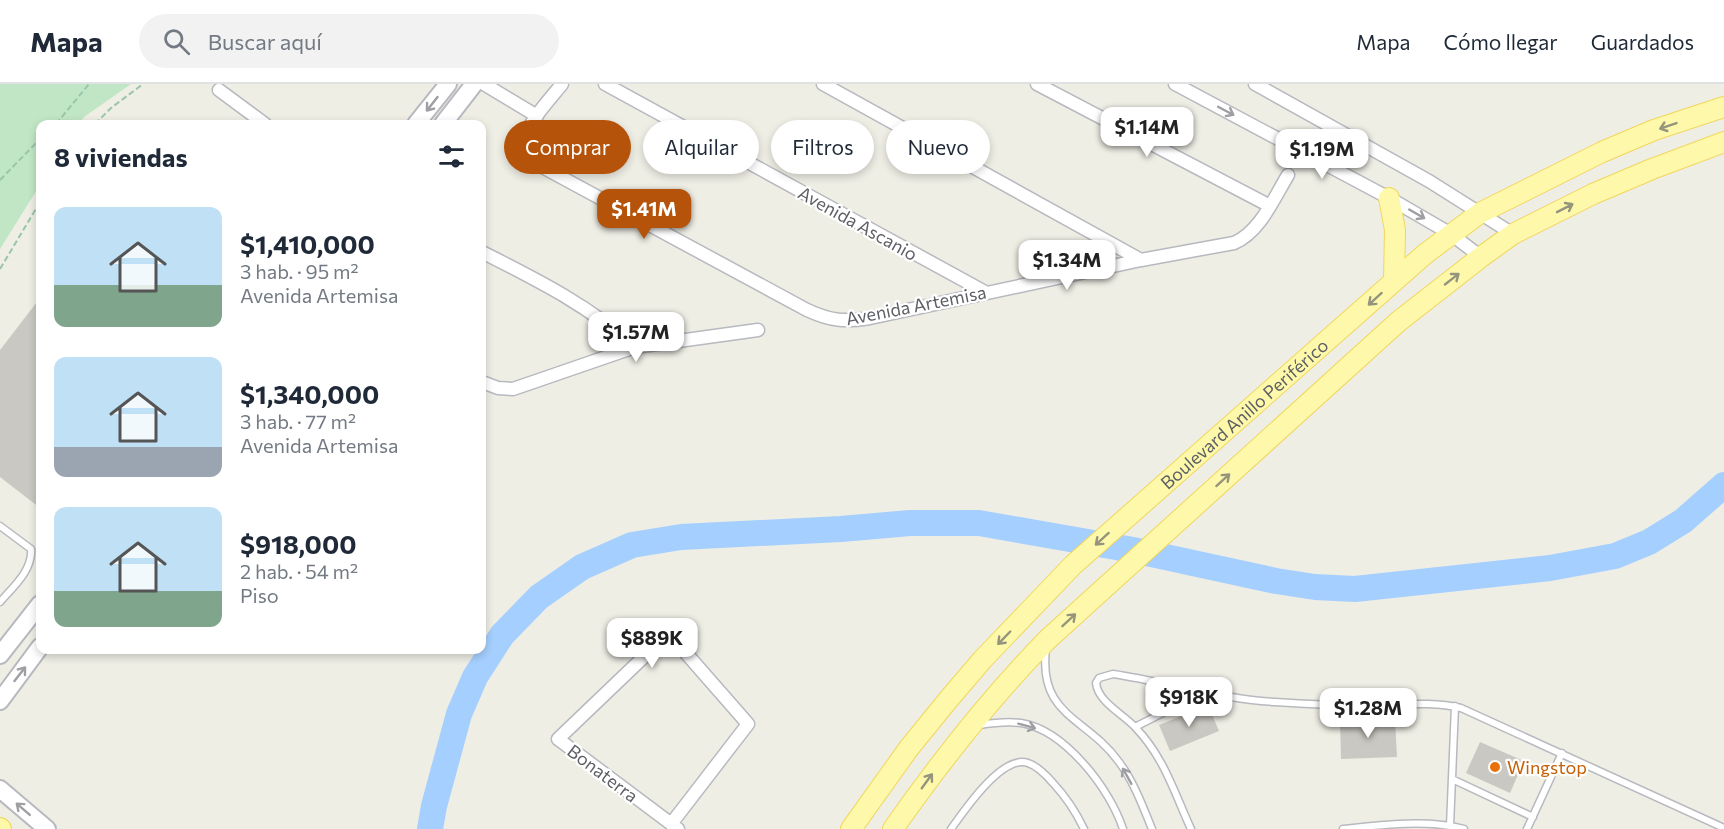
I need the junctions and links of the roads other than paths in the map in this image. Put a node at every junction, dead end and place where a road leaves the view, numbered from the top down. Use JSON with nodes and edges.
{"nodes":[{"id":1,"x":447,"y":84,"type":"edge"},
{"id":2,"x":474,"y":84,"type":"edge"},
{"id":3,"x":484,"y":84,"type":"edge"},
{"id":4,"x":562,"y":84,"type":"edge"},
{"id":5,"x":605,"y":84,"type":"edge"},
{"id":6,"x":823,"y":84,"type":"edge"},
{"id":7,"x":1037,"y":84,"type":"edge"},
{"id":8,"x":1175,"y":84,"type":"edge"},
{"id":9,"x":1255,"y":84,"type":"edge"},
{"id":10,"x":219,"y":90,"type":"dead end"},
{"id":11,"x":1724,"y":107,"type":"edge"},
{"id":12,"x":537,"y":116,"type":"junction"},
{"id":13,"x":260,"y":120,"type":"edge"},
{"id":14,"x":419,"y":120,"type":"edge"},
{"id":15,"x":446,"y":120,"type":"edge"},
{"id":16,"x":1724,"y":142,"type":"edge"},
{"id":17,"x":1288,"y":175,"type":"dead end"},
{"id":18,"x":1389,"y":198,"type":"junction"},
{"id":19,"x":1270,"y":206,"type":"junction"},
{"id":20,"x":1480,"y":213,"type":"junction"},
{"id":21,"x":1451,"y":234,"type":"junction"},
{"id":22,"x":1513,"y":234,"type":"junction"},
{"id":23,"x":486,"y":254,"type":"edge"},
{"id":24,"x":1480,"y":257,"type":"junction"},
{"id":25,"x":1141,"y":260,"type":"junction"},
{"id":26,"x":1394,"y":281,"type":"junction"},
{"id":27,"x":985,"y":292,"type":"junction"},
{"id":28,"x":758,"y":330,"type":"dead end"},
{"id":29,"x":635,"y":347,"type":"junction"},
{"id":30,"x":486,"y":383,"type":"edge"},
{"id":31,"x":1,"y":530,"type":"edge"},
{"id":32,"x":0,"y":602,"type":"edge"},
{"id":33,"x":36,"y":609,"type":"edge"},
{"id":34,"x":1048,"y":639,"type":"junction"},
{"id":35,"x":36,"y":652,"type":"edge"},
{"id":36,"x":0,"y":655,"type":"edge"},
{"id":37,"x":1204,"y":692,"type":"junction"},
{"id":38,"x":0,"y":701,"type":"edge"},
{"id":39,"x":1455,"y":706,"type":"junction"},
{"id":40,"x":969,"y":726,"type":"junction"},
{"id":41,"x":1136,"y":727,"type":"junction"},
{"id":42,"x":1562,"y":753,"type":"junction"},
{"id":43,"x":1452,"y":779,"type":"junction"},
{"id":44,"x":0,"y":789,"type":"edge"},
{"id":45,"x":1533,"y":817,"type":"junction"},
{"id":46,"x":674,"y":826,"type":"edge"},
{"id":47,"x":1450,"y":826,"type":"junction"},
{"id":48,"x":1724,"y":828,"type":"edge"},
{"id":49,"x":47,"y":829,"type":"edge"},
{"id":50,"x":851,"y":829,"type":"edge"},
{"id":51,"x":892,"y":829,"type":"edge"},
{"id":52,"x":951,"y":829,"type":"edge"},
{"id":53,"x":1084,"y":829,"type":"edge"},
{"id":54,"x":1123,"y":829,"type":"edge"},
{"id":55,"x":1152,"y":829,"type":"edge"},
{"id":56,"x":1191,"y":829,"type":"edge"},
{"id":57,"x":1343,"y":829,"type":"edge"},
{"id":58,"x":1464,"y":829,"type":"edge"},
{"id":59,"x":1527,"y":829,"type":"edge"}],
"edges":[{"from":1,"to":14,"type":"street","one_way":true},
{"from":2,"to":15,"type":"street"},
{"from":3,"to":12,"type":"street"},
{"from":4,"to":12,"type":"street"},
{"from":5,"to":27,"type":"street","name":"Avenida Ascanio"},
{"from":6,"to":25,"type":"street"},
{"from":7,"to":19,"type":"street"},
{"from":8,"to":18,"type":"street","one_way":true},
{"from":9,"to":20,"type":"street"},
{"from":10,"to":13,"type":"street"},
{"from":11,"to":20,"type":"main road","name":"Boulevard Anillo Periférico","one_way":true},
{"from":12,"to":27,"type":"street","name":"Avenida Artemisa"},
{"from":22,"to":16,"type":"main road","name":"Boulevard Anillo Periférico","one_way":true},
{"from":17,"to":19,"type":"street","name":"Avenida Artemisa"},
{"from":18,"to":21,"type":"street","one_way":true},
{"from":18,"to":26,"type":"main road"},
{"from":19,"to":25,"type":"street","name":"Avenida Artemisa"},
{"from":20,"to":21,"type":"main road","name":"Boulevard Anillo Periférico"},
{"from":20,"to":22,"type":"street"},
{"from":21,"to":24,"type":"street"},
{"from":21,"to":26,"type":"main road","name":"Boulevard Anillo Periférico"},
{"from":22,"to":24,"type":"main road","name":"Boulevard Anillo Periférico"},
{"from":23,"to":29,"type":"street"},
{"from":34,"to":24,"type":"main road","name":"Boulevard Anillo Periférico","one_way":true},
{"from":25,"to":27,"type":"street","name":"Avenida Artemisa"},
{"from":26,"to":50,"type":"main road","name":"Boulevard Anillo Periférico","one_way":true},
{"from":28,"to":29,"type":"street"},
{"from":29,"to":30,"type":"street"},
{"from":31,"to":32,"type":"lane"},
{"from":33,"to":36,"type":"street"},
{"from":34,"to":40,"type":"main road","name":"Boulevard Anillo Periférico"},
{"from":55,"to":34,"type":"lane","one_way":true},
{"from":38,"to":35,"type":"street","one_way":true},
{"from":37,"to":39,"type":"lane"},
{"from":37,"to":41,"type":"lane"},
{"from":37,"to":41,"type":"lane"},
{"from":39,"to":42,"type":"lane"},
{"from":39,"to":43,"type":"lane"},
{"from":51,"to":40,"type":"main road","name":"Boulevard Anillo Periférico","one_way":true},
{"from":40,"to":54,"type":"lane","one_way":true},
{"from":41,"to":56,"type":"lane"},
{"from":42,"to":45,"type":"lane"},
{"from":42,"to":48,"type":"lane"},
{"from":43,"to":45,"type":"lane"},
{"from":43,"to":47,"type":"lane"},
{"from":49,"to":44,"type":"street","one_way":true},
{"from":45,"to":59,"type":"lane"},
{"from":46,"to":46,"type":"street","name":"Bonaterra"},
{"from":47,"to":57,"type":"lane"},
{"from":47,"to":58,"type":"lane"},
{"from":52,"to":53,"type":"lane"}]}
